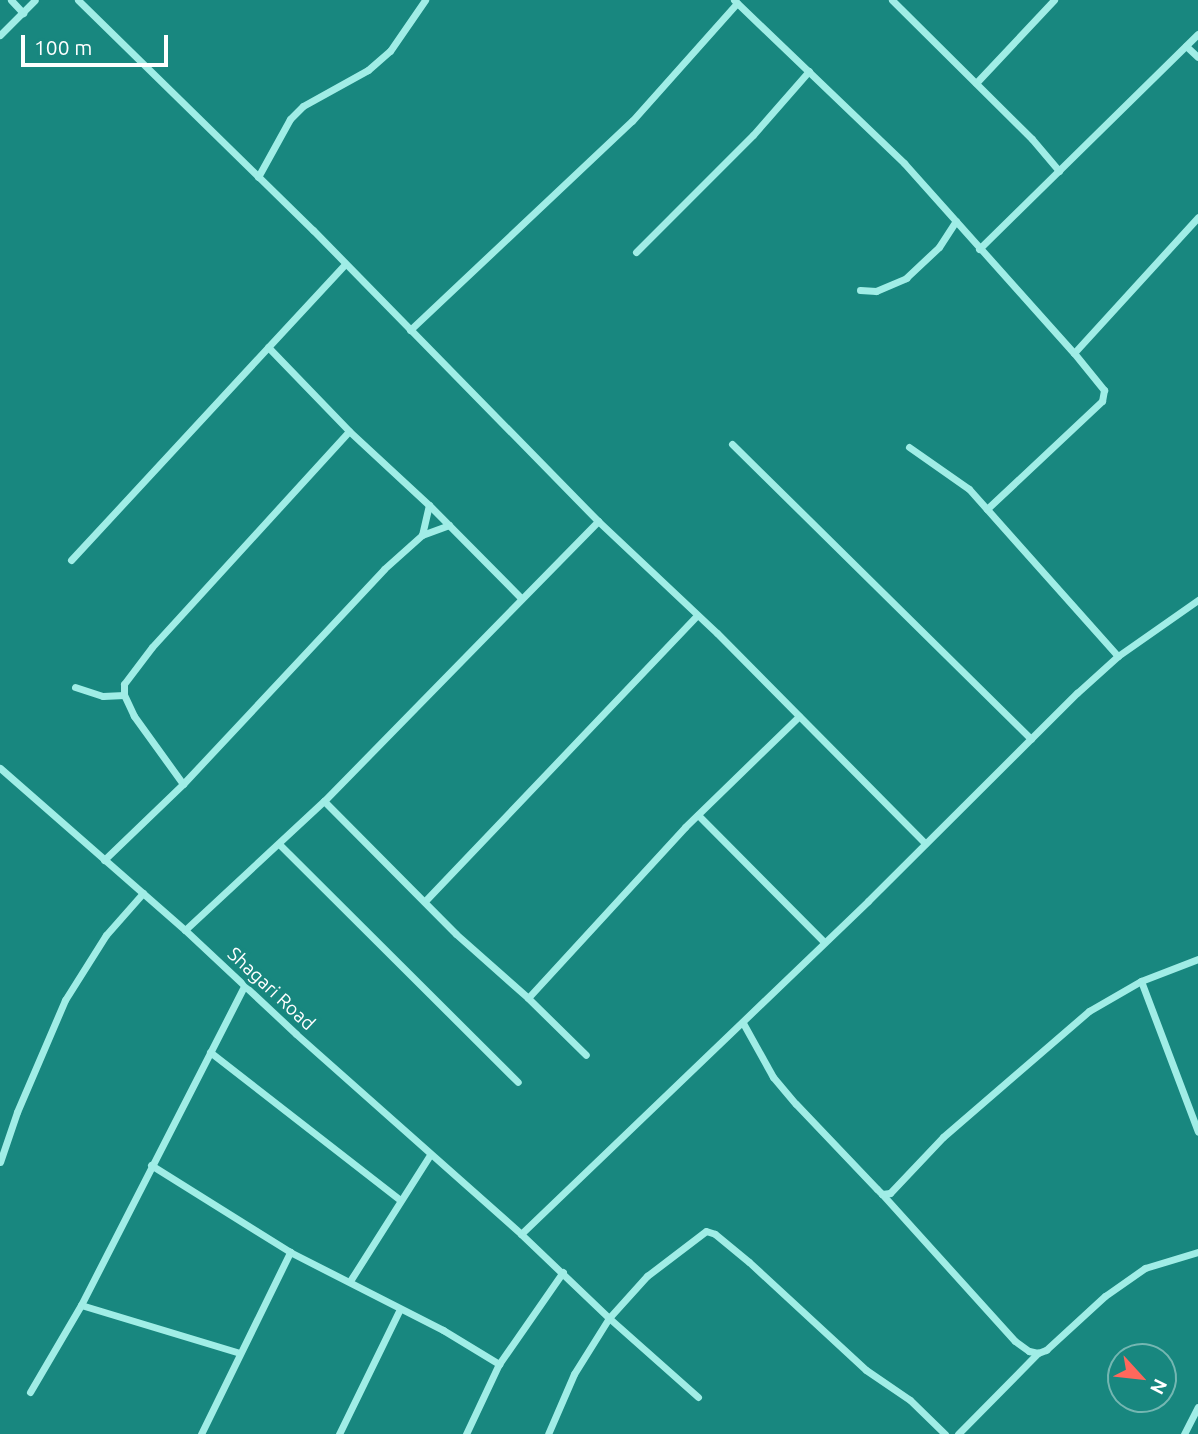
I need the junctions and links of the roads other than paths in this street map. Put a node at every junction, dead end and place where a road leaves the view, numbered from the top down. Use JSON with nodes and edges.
{"nodes":[{"id":1,"x":10,"y":0,"type":"edge"},
{"id":2,"x":35,"y":0,"type":"edge"},
{"id":3,"x":78,"y":0,"type":"edge"},
{"id":4,"x":425,"y":0,"type":"edge"},
{"id":5,"x":892,"y":0,"type":"edge"},
{"id":6,"x":1054,"y":0,"type":"edge"},
{"id":7,"x":735,"y":1,"type":"edge"},
{"id":8,"x":23,"y":13,"type":"junction"},
{"id":9,"x":1198,"y":34,"type":"edge"},
{"id":10,"x":0,"y":35,"type":"edge"},
{"id":11,"x":1186,"y":46,"type":"junction"},
{"id":12,"x":1198,"y":57,"type":"edge"},
{"id":13,"x":809,"y":71,"type":"junction"},
{"id":14,"x":976,"y":83,"type":"junction"},
{"id":15,"x":1059,"y":171,"type":"junction"},
{"id":16,"x":258,"y":177,"type":"junction"},
{"id":17,"x":1198,"y":218,"type":"edge"},
{"id":18,"x":956,"y":221,"type":"junction"},
{"id":19,"x":979,"y":249,"type":"junction"},
{"id":20,"x":636,"y":252,"type":"dead end"},
{"id":21,"x":344,"y":265,"type":"junction"},
{"id":22,"x":860,"y":290,"type":"dead end"},
{"id":23,"x":410,"y":330,"type":"junction"},
{"id":24,"x":268,"y":347,"type":"junction"},
{"id":25,"x":1074,"y":352,"type":"junction"},
{"id":26,"x":349,"y":431,"type":"junction"},
{"id":27,"x":732,"y":444,"type":"dead end"},
{"id":28,"x":909,"y":447,"type":"dead end"},
{"id":29,"x":429,"y":505,"type":"junction"},
{"id":30,"x":987,"y":509,"type":"junction"},
{"id":31,"x":598,"y":521,"type":"junction"},
{"id":32,"x":449,"y":525,"type":"junction"},
{"id":33,"x":422,"y":535,"type":"junction"},
{"id":34,"x":71,"y":560,"type":"dead end"},
{"id":35,"x":520,"y":597,"type":"junction"},
{"id":36,"x":1198,"y":600,"type":"edge"},
{"id":37,"x":697,"y":615,"type":"junction"},
{"id":38,"x":1118,"y":656,"type":"junction"},
{"id":39,"x":75,"y":687,"type":"dead end"},
{"id":40,"x":124,"y":695,"type":"junction"},
{"id":41,"x":799,"y":716,"type":"junction"},
{"id":42,"x":1031,"y":739,"type":"junction"},
{"id":43,"x":0,"y":768,"type":"edge"},
{"id":44,"x":183,"y":784,"type":"junction"},
{"id":45,"x":324,"y":801,"type":"junction"},
{"id":46,"x":698,"y":815,"type":"junction"},
{"id":47,"x":925,"y":843,"type":"junction"},
{"id":48,"x":279,"y":844,"type":"junction"},
{"id":49,"x":104,"y":860,"type":"junction"},
{"id":50,"x":143,"y":893,"type":"junction"},
{"id":51,"x":426,"y":900,"type":"junction"},
{"id":52,"x":185,"y":930,"type":"junction"},
{"id":53,"x":824,"y":942,"type":"junction"},
{"id":54,"x":1198,"y":959,"type":"edge"},
{"id":55,"x":1141,"y":981,"type":"junction"},
{"id":56,"x":244,"y":987,"type":"junction"},
{"id":57,"x":528,"y":998,"type":"junction"},
{"id":58,"x":743,"y":1023,"type":"junction"},
{"id":59,"x":210,"y":1052,"type":"junction"},
{"id":60,"x":586,"y":1055,"type":"dead end"},
{"id":61,"x":518,"y":1082,"type":"dead end"},
{"id":62,"x":1198,"y":1132,"type":"edge"},
{"id":63,"x":430,"y":1155,"type":"junction"},
{"id":64,"x":0,"y":1162,"type":"edge"},
{"id":65,"x":151,"y":1166,"type":"junction"},
{"id":66,"x":882,"y":1194,"type":"junction"},
{"id":67,"x":399,"y":1199,"type":"junction"},
{"id":68,"x":521,"y":1234,"type":"junction"},
{"id":69,"x":290,"y":1252,"type":"junction"},
{"id":70,"x":1198,"y":1252,"type":"edge"},
{"id":71,"x":562,"y":1272,"type":"junction"},
{"id":72,"x":350,"y":1281,"type":"junction"},
{"id":73,"x":80,"y":1305,"type":"junction"},
{"id":74,"x":400,"y":1309,"type":"junction"},
{"id":75,"x":609,"y":1318,"type":"junction"},
{"id":76,"x":240,"y":1353,"type":"junction"},
{"id":77,"x":1038,"y":1353,"type":"junction"},
{"id":78,"x":499,"y":1364,"type":"junction"},
{"id":79,"x":30,"y":1392,"type":"dead end"},
{"id":80,"x":698,"y":1397,"type":"dead end"},
{"id":81,"x":1198,"y":1406,"type":"edge"},
{"id":82,"x":204,"y":1433,"type":"edge"},
{"id":83,"x":339,"y":1434,"type":"edge"},
{"id":84,"x":466,"y":1434,"type":"edge"},
{"id":85,"x":548,"y":1434,"type":"edge"},
{"id":86,"x":945,"y":1434,"type":"edge"},
{"id":87,"x":958,"y":1434,"type":"edge"},
{"id":88,"x":1184,"y":1434,"type":"edge"}],
"edges":[{"from":1,"to":8,"type":"street"},
{"from":2,"to":8,"type":"street"},
{"from":3,"to":16,"type":"street"},
{"from":4,"to":16,"type":"street"},
{"from":5,"to":14,"type":"street"},
{"from":6,"to":14,"type":"street"},
{"from":7,"to":13,"type":"street"},
{"from":7,"to":23,"type":"street"},
{"from":8,"to":10,"type":"street"},
{"from":9,"to":11,"type":"street"},
{"from":11,"to":12,"type":"street"},
{"from":11,"to":15,"type":"street"},
{"from":13,"to":18,"type":"street"},
{"from":13,"to":20,"type":"street"},
{"from":14,"to":15,"type":"street"},
{"from":15,"to":19,"type":"street"},
{"from":16,"to":21,"type":"street"},
{"from":17,"to":25,"type":"street"},
{"from":18,"to":19,"type":"street"},
{"from":18,"to":22,"type":"street"},
{"from":19,"to":25,"type":"street"},
{"from":21,"to":23,"type":"street"},
{"from":21,"to":24,"type":"street"},
{"from":23,"to":31,"type":"street"},
{"from":24,"to":26,"type":"street"},
{"from":24,"to":34,"type":"street"},
{"from":25,"to":30,"type":"street"},
{"from":26,"to":29,"type":"street"},
{"from":26,"to":40,"type":"street"},
{"from":27,"to":42,"type":"street"},
{"from":28,"to":30,"type":"street"},
{"from":29,"to":32,"type":"street"},
{"from":29,"to":33,"type":"street"},
{"from":30,"to":38,"type":"street"},
{"from":31,"to":35,"type":"street"},
{"from":31,"to":37,"type":"street"},
{"from":32,"to":33,"type":"street"},
{"from":32,"to":35,"type":"street"},
{"from":33,"to":44,"type":"street"},
{"from":35,"to":45,"type":"street"},
{"from":36,"to":38,"type":"street"},
{"from":37,"to":41,"type":"street"},
{"from":37,"to":51,"type":"street"},
{"from":38,"to":42,"type":"street"},
{"from":39,"to":40,"type":"street"},
{"from":40,"to":44,"type":"street"},
{"from":41,"to":46,"type":"street"},
{"from":41,"to":47,"type":"street"},
{"from":42,"to":47,"type":"street"},
{"from":43,"to":49,"type":"street","name":"Shagari Road"},
{"from":44,"to":49,"type":"street"},
{"from":45,"to":48,"type":"street"},
{"from":45,"to":51,"type":"street"},
{"from":46,"to":53,"type":"street"},
{"from":46,"to":57,"type":"street"},
{"from":47,"to":53,"type":"street"},
{"from":48,"to":52,"type":"street"},
{"from":48,"to":61,"type":"street"},
{"from":49,"to":50,"type":"street","name":"Shagari Road"},
{"from":50,"to":52,"type":"street","name":"Shagari Road"},
{"from":50,"to":64,"type":"street"},
{"from":51,"to":57,"type":"street"},
{"from":52,"to":56,"type":"street","name":"Shagari Road"},
{"from":53,"to":58,"type":"street"},
{"from":54,"to":55,"type":"street"},
{"from":55,"to":62,"type":"street"},
{"from":55,"to":66,"type":"street"},
{"from":56,"to":59,"type":"street"},
{"from":56,"to":63,"type":"street","name":"Shagari Road"},
{"from":57,"to":60,"type":"street"},
{"from":58,"to":66,"type":"street"},
{"from":58,"to":68,"type":"street"},
{"from":59,"to":65,"type":"street"},
{"from":59,"to":67,"type":"street"},
{"from":63,"to":67,"type":"street"},
{"from":63,"to":68,"type":"street","name":"Shagari Road"},
{"from":65,"to":69,"type":"street"},
{"from":65,"to":73,"type":"street"},
{"from":66,"to":77,"type":"street"},
{"from":67,"to":72,"type":"street"},
{"from":68,"to":71,"type":"street","name":"Shagari Road"},
{"from":69,"to":72,"type":"street"},
{"from":69,"to":76,"type":"street"},
{"from":70,"to":77,"type":"street"},
{"from":71,"to":75,"type":"street","name":"Shagari Road"},
{"from":71,"to":78,"type":"street"},
{"from":72,"to":74,"type":"street"},
{"from":73,"to":76,"type":"street"},
{"from":73,"to":79,"type":"street"},
{"from":74,"to":78,"type":"street"},
{"from":74,"to":83,"type":"street"},
{"from":75,"to":80,"type":"street","name":"Shagari Road"},
{"from":75,"to":85,"type":"street"},
{"from":75,"to":86,"type":"street"},
{"from":76,"to":82,"type":"street"},
{"from":77,"to":87,"type":"street"},
{"from":78,"to":84,"type":"street"},
{"from":81,"to":88,"type":"street"}]}
